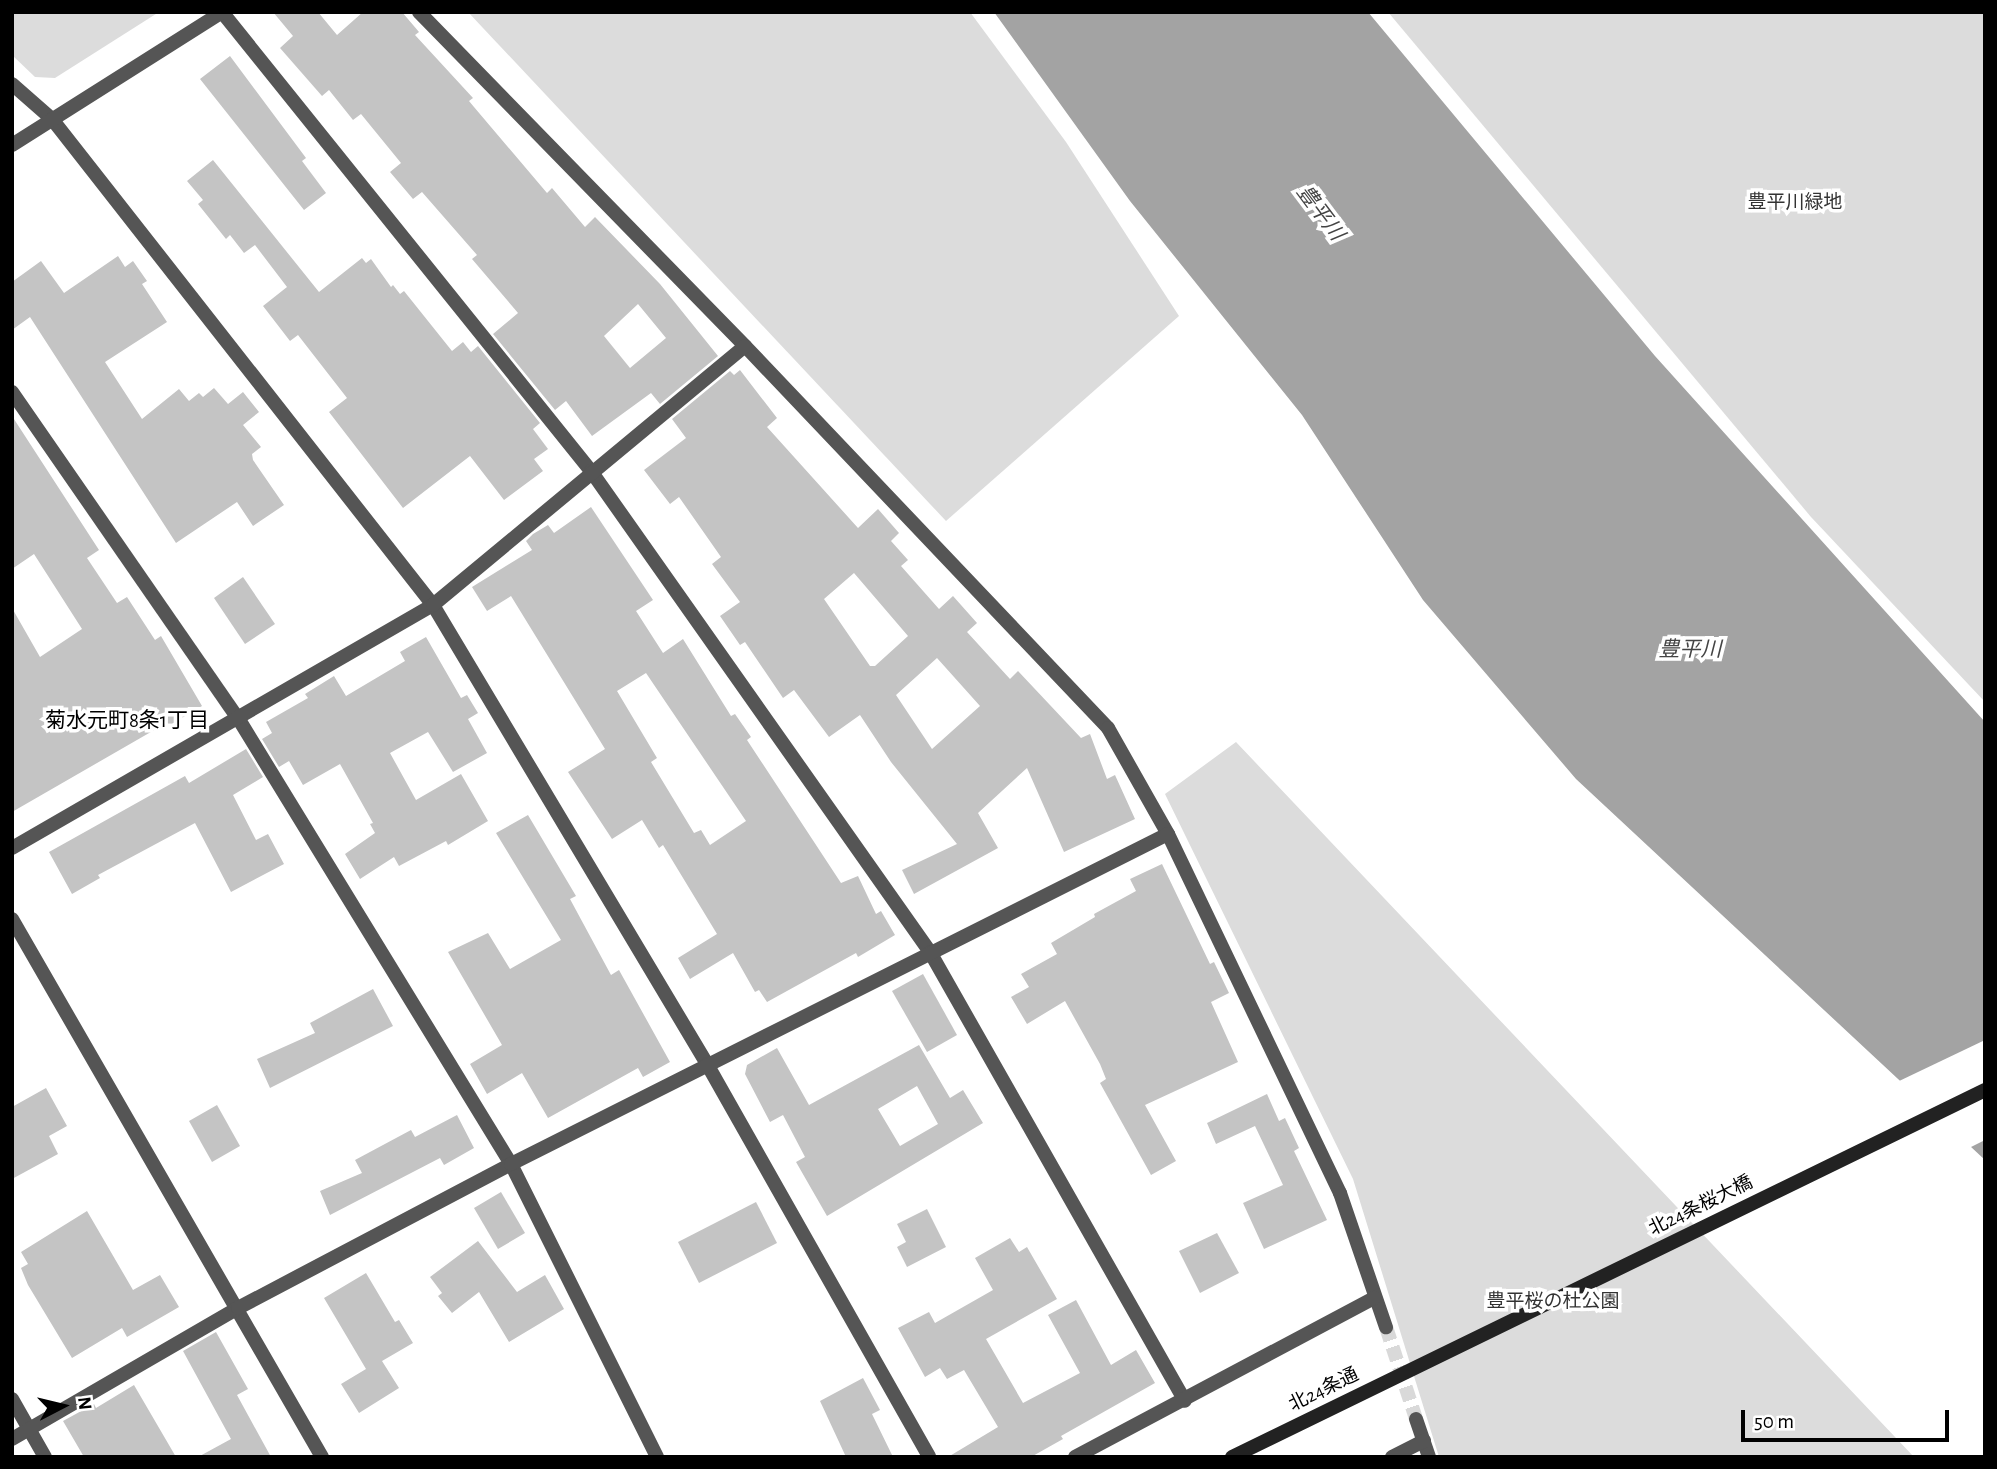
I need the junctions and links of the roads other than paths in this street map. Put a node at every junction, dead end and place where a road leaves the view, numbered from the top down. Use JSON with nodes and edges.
{"nodes":[{"id":1,"x":222,"y":12,"type":"edge"},
{"id":2,"x":419,"y":12,"type":"edge"},
{"id":3,"x":12,"y":84,"type":"edge"},
{"id":4,"x":52,"y":120,"type":"junction"},
{"id":5,"x":12,"y":145,"type":"edge"},
{"id":6,"x":745,"y":346,"type":"junction"},
{"id":7,"x":12,"y":392,"type":"edge"},
{"id":8,"x":592,"y":471,"type":"junction"},
{"id":9,"x":433,"y":605,"type":"junction"},
{"id":10,"x":238,"y":718,"type":"junction"},
{"id":11,"x":1168,"y":834,"type":"junction"},
{"id":12,"x":12,"y":848,"type":"edge"},
{"id":13,"x":12,"y":919,"type":"edge"},
{"id":14,"x":930,"y":952,"type":"junction"},
{"id":15,"x":707,"y":1064,"type":"junction"},
{"id":16,"x":1985,"y":1090,"type":"edge"},
{"id":17,"x":511,"y":1164,"type":"junction"},
{"id":18,"x":1374,"y":1298,"type":"junction"},
{"id":19,"x":238,"y":1308,"type":"junction"},
{"id":20,"x":1386,"y":1327,"type":"tunnel mouth"},
{"id":21,"x":1434,"y":1357,"type":"joint"},
{"id":22,"x":12,"y":1399,"type":"edge"},
{"id":23,"x":1185,"y":1401,"type":"junction"},
{"id":24,"x":1416,"y":1419,"type":"tunnel mouth"},
{"id":25,"x":30,"y":1429,"type":"junction"},
{"id":26,"x":12,"y":1439,"type":"edge"},
{"id":27,"x":1424,"y":1441,"type":"junction"},
{"id":28,"x":46,"y":1457,"type":"edge"},
{"id":29,"x":322,"y":1457,"type":"edge"},
{"id":30,"x":657,"y":1457,"type":"edge"},
{"id":31,"x":929,"y":1457,"type":"edge"},
{"id":32,"x":1075,"y":1457,"type":"edge"},
{"id":33,"x":1232,"y":1457,"type":"edge"},
{"id":34,"x":1392,"y":1457,"type":"edge"},
{"id":35,"x":1429,"y":1457,"type":"edge"}],
"edges":[{"from":1,"to":4,"type":"street"},
{"from":1,"to":8,"type":"street"},
{"from":2,"to":6,"type":"street"},
{"from":3,"to":4,"type":"street"},
{"from":4,"to":5,"type":"street"},
{"from":4,"to":9,"type":"street"},
{"from":6,"to":8,"type":"street"},
{"from":6,"to":11,"type":"street"},
{"from":7,"to":10,"type":"street"},
{"from":8,"to":9,"type":"street"},
{"from":8,"to":14,"type":"street"},
{"from":9,"to":10,"type":"street"},
{"from":9,"to":15,"type":"street"},
{"from":10,"to":12,"type":"street"},
{"from":10,"to":17,"type":"street"},
{"from":11,"to":14,"type":"street"},
{"from":11,"to":18,"type":"street"},
{"from":13,"to":19,"type":"street"},
{"from":14,"to":15,"type":"street"},
{"from":14,"to":23,"type":"street"},
{"from":15,"to":17,"type":"street"},
{"from":15,"to":31,"type":"street"},
{"from":16,"to":21,"type":"street","name":"北24条桜大橋"},
{"from":17,"to":19,"type":"street"},
{"from":17,"to":30,"type":"street"},
{"from":18,"to":20,"type":"street"},
{"from":18,"to":23,"type":"street"},
{"from":19,"to":25,"type":"street"},
{"from":19,"to":29,"type":"street"},
{"from":21,"to":33,"type":"street","name":"北24条通"},
{"from":22,"to":25,"type":"street"},
{"from":23,"to":32,"type":"street"},
{"from":24,"to":27,"type":"street"},
{"from":25,"to":26,"type":"street"},
{"from":25,"to":28,"type":"street"},
{"from":27,"to":34,"type":"street"},
{"from":27,"to":35,"type":"street"}]}
